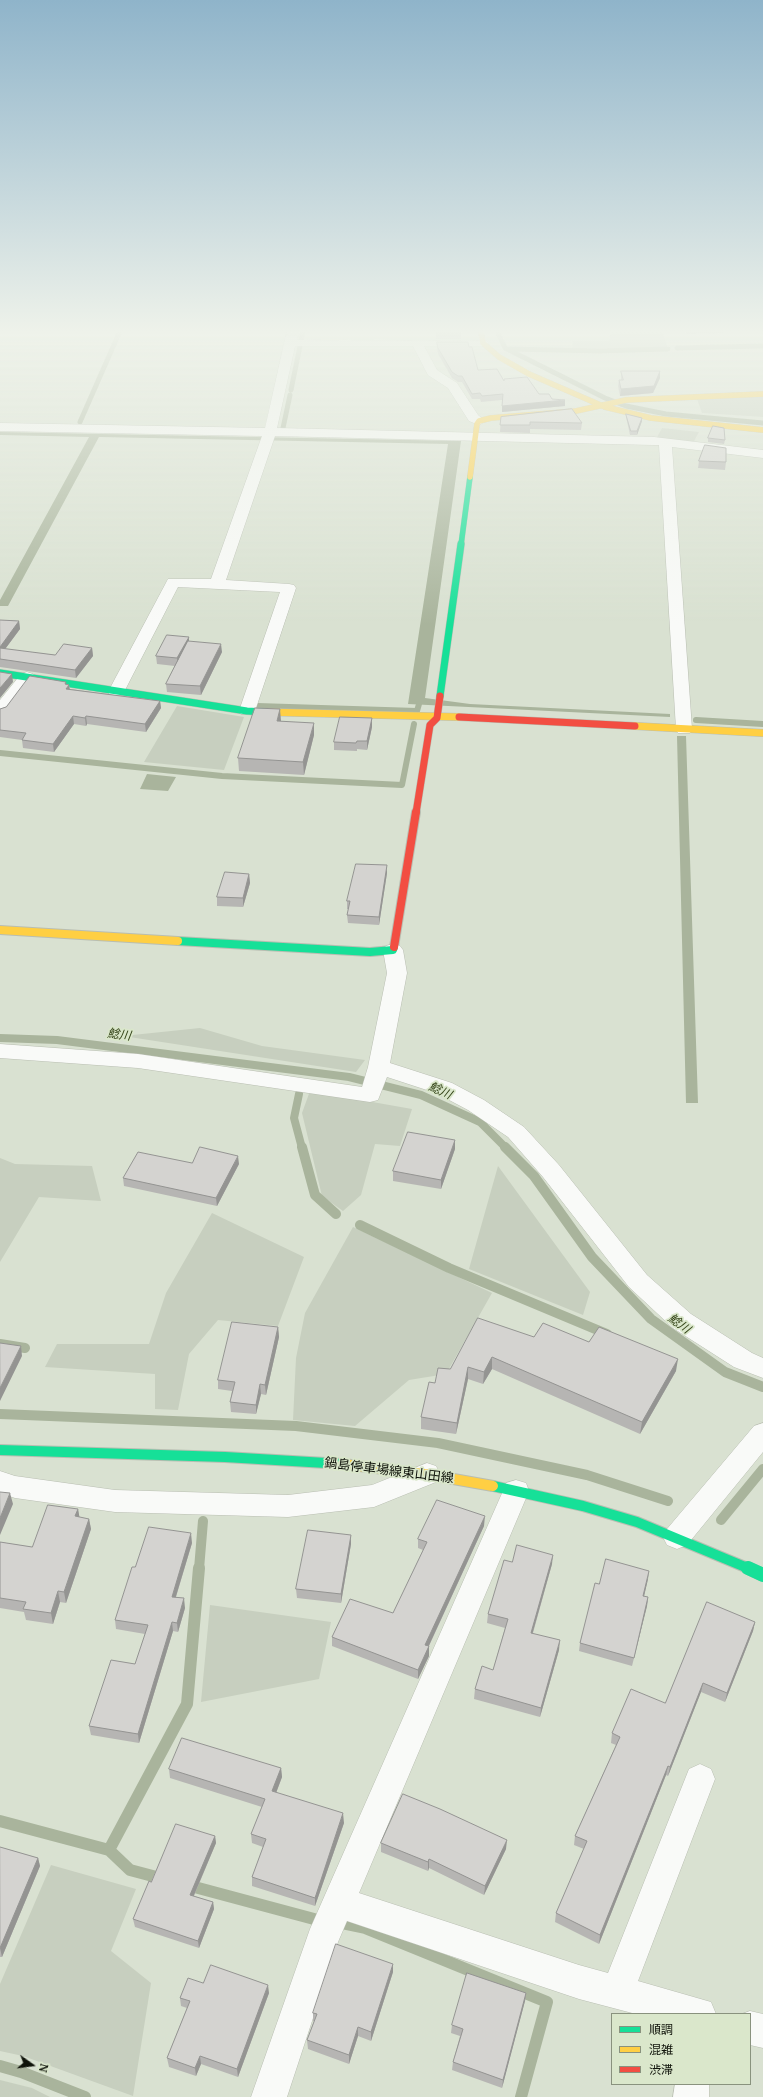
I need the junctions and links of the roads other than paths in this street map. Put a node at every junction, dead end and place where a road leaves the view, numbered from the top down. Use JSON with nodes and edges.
{"nodes":[{"id":1,"x":56,"y":429,"type":"edge"},
{"id":2,"x":271,"y":429,"type":"edge"},
{"id":3,"x":476,"y":429,"type":"edge"},
{"id":4,"x":752,"y":429,"type":"edge"},
{"id":5,"x":763,"y":430,"type":"edge"},
{"id":6,"x":269,"y":436,"type":"junction"},
{"id":7,"x":474,"y":436,"type":"junction"},
{"id":8,"x":665,"y":442,"type":"junction"},
{"id":9,"x":763,"y":454,"type":"edge"},
{"id":10,"x":217,"y":584,"type":"junction"},
{"id":11,"x":0,"y":673,"type":"edge"},
{"id":12,"x":27,"y":678,"type":"junction"},
{"id":13,"x":116,"y":692,"type":"junction"},
{"id":14,"x":0,"y":711,"type":"edge"},
{"id":15,"x":247,"y":711,"type":"junction"},
{"id":16,"x":436,"y":718,"type":"junction"},
{"id":17,"x":684,"y":729,"type":"junction"},
{"id":18,"x":763,"y":733,"type":"edge"},
{"id":19,"x":0,"y":930,"type":"edge"},
{"id":20,"x":393,"y":950,"type":"junction"},
{"id":21,"x":0,"y":1051,"type":"edge"},
{"id":22,"x":378,"y":1067,"type":"junction"},
{"id":23,"x":763,"y":1368,"type":"edge"},
{"id":24,"x":763,"y":1433,"type":"edge"},
{"id":25,"x":0,"y":1450,"type":"edge"},
{"id":26,"x":427,"y":1474,"type":"junction"},
{"id":27,"x":0,"y":1482,"type":"edge"},
{"id":28,"x":516,"y":1491,"type":"junction"},
{"id":29,"x":677,"y":1537,"type":"junction"},
{"id":30,"x":763,"y":1574,"type":"edge"},
{"id":31,"x":700,"y":1779,"type":"dead end"},
{"id":32,"x":340,"y":1903,"type":"junction"},
{"id":33,"x":617,"y":1992,"type":"junction"},
{"id":34,"x":694,"y":2013,"type":"edge"},
{"id":35,"x":751,"y":2028,"type":"edge"},
{"id":36,"x":763,"y":2031,"type":"edge"},
{"id":37,"x":692,"y":2085,"type":"edge"},
{"id":38,"x":269,"y":2097,"type":"edge"},
{"id":39,"x":691,"y":2097,"type":"edge"}],
"edges":[{"from":1,"to":6,"type":"street"},
{"from":2,"to":6,"type":"street"},
{"from":3,"to":7,"type":"street"},
{"from":4,"to":5,"type":"street"},
{"from":6,"to":7,"type":"street"},
{"from":6,"to":10,"type":"street"},
{"from":7,"to":8,"type":"street"},
{"from":7,"to":16,"type":"street"},
{"from":8,"to":9,"type":"street"},
{"from":8,"to":17,"type":"street"},
{"from":10,"to":13,"type":"street"},
{"from":10,"to":15,"type":"street"},
{"from":11,"to":12,"type":"street"},
{"from":12,"to":13,"type":"street"},
{"from":12,"to":14,"type":"street"},
{"from":13,"to":15,"type":"street"},
{"from":15,"to":16,"type":"street"},
{"from":16,"to":17,"type":"street"},
{"from":16,"to":20,"type":"street"},
{"from":17,"to":18,"type":"street"},
{"from":19,"to":20,"type":"street"},
{"from":20,"to":22,"type":"street"},
{"from":21,"to":22,"type":"street"},
{"from":22,"to":23,"type":"street"},
{"from":24,"to":29,"type":"street"},
{"from":25,"to":26,"type":"street","name":"鍋島停車場線東山田線"},
{"from":26,"to":27,"type":"street"},
{"from":26,"to":28,"type":"street","name":"鍋島停車場線東山田線"},
{"from":28,"to":29,"type":"street","name":"鍋島停車場線東山田線"},
{"from":28,"to":32,"type":"street"},
{"from":29,"to":30,"type":"street","name":"鍋島停車場線東山田線"},
{"from":31,"to":33,"type":"street"},
{"from":32,"to":33,"type":"street"},
{"from":32,"to":38,"type":"street"},
{"from":33,"to":34,"type":"street"},
{"from":35,"to":36,"type":"street"},
{"from":37,"to":39,"type":"street"}]}
